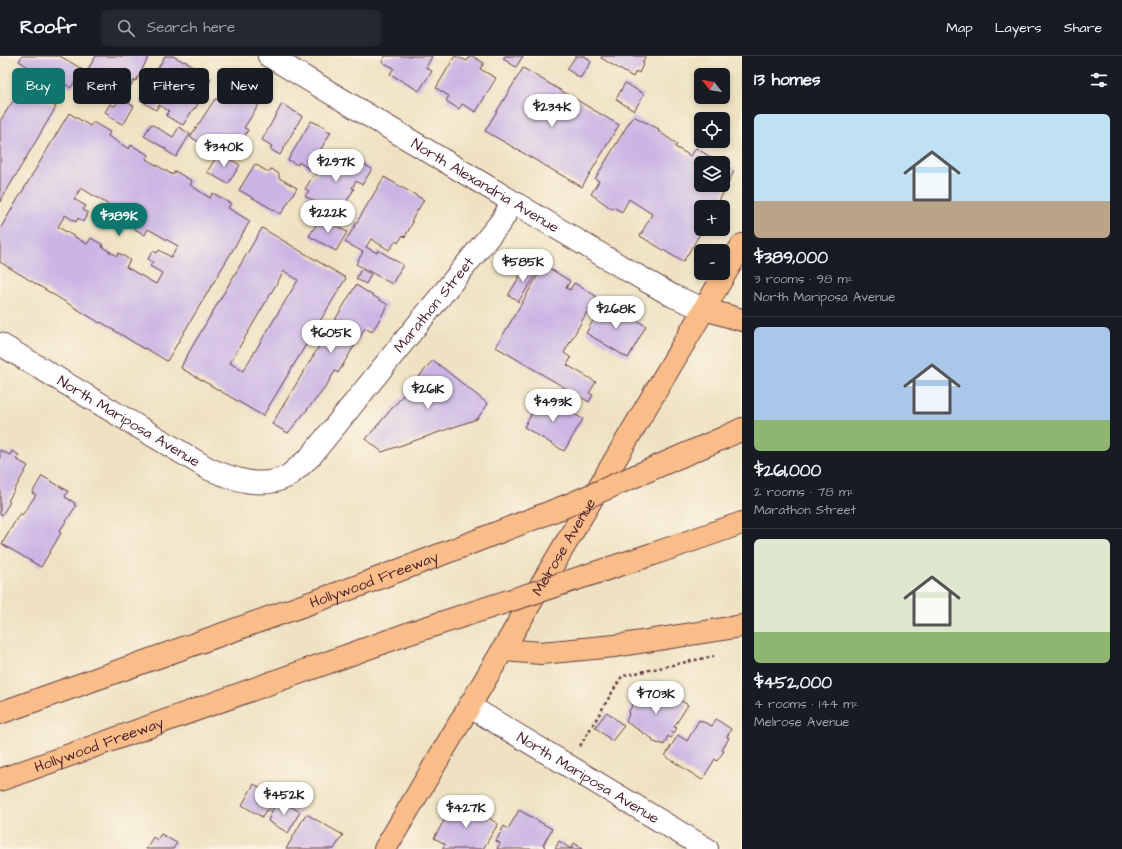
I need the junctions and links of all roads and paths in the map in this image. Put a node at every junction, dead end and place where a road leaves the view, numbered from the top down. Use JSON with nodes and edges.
{"nodes":[{"id":1,"x":269,"y":56,"type":"edge"},
{"id":2,"x":513,"y":202,"type":"junction"},
{"id":3,"x":742,"y":245,"type":"edge"},
{"id":4,"x":704,"y":309,"type":"junction"},
{"id":5,"x":742,"y":320,"type":"edge"},
{"id":6,"x":0,"y":344,"type":"edge"},
{"id":7,"x":732,"y":434,"type":"edge"},
{"id":8,"x":263,"y":483,"type":"joint"},
{"id":9,"x":742,"y":523,"type":"edge"},
{"id":10,"x":742,"y":626,"type":"edge"},
{"id":11,"x":504,"y":650,"type":"junction"},
{"id":12,"x":720,"y":654,"type":"dead end"},
{"id":13,"x":469,"y":706,"type":"junction"},
{"id":14,"x":0,"y":713,"type":"edge"},
{"id":15,"x":568,"y":766,"type":"junction"},
{"id":16,"x":1,"y":780,"type":"edge"},
{"id":17,"x":385,"y":849,"type":"edge"},
{"id":18,"x":707,"y":849,"type":"edge"}],
"edges":[{"from":1,"to":2,"type":"street","name":"North Alexandria Avenue"},
{"from":2,"to":4,"type":"street","name":"North Alexandria Avenue"},
{"from":2,"to":8,"type":"street","name":"Marathon Street"},
{"from":3,"to":4,"type":"main road","name":"Melrose Avenue"},
{"from":4,"to":5,"type":"main road"},
{"from":4,"to":11,"type":"main road","name":"Melrose Avenue"},
{"from":6,"to":8,"type":"street","name":"North Mariposa Avenue"},
{"from":7,"to":14,"type":"main road","name":"Hollywood Freeway","bridge":true},
{"from":9,"to":16,"type":"main road","name":"Hollywood Freeway","bridge":true},
{"from":10,"to":11,"type":"main road"},
{"from":11,"to":13,"type":"main road","name":"Melrose Avenue"},
{"from":12,"to":15,"type":"path"},
{"from":13,"to":15,"type":"street","name":"North Mariposa Avenue"},
{"from":13,"to":17,"type":"main road","name":"Melrose Avenue"},
{"from":15,"to":18,"type":"street","name":"North Mariposa Avenue"}]}
